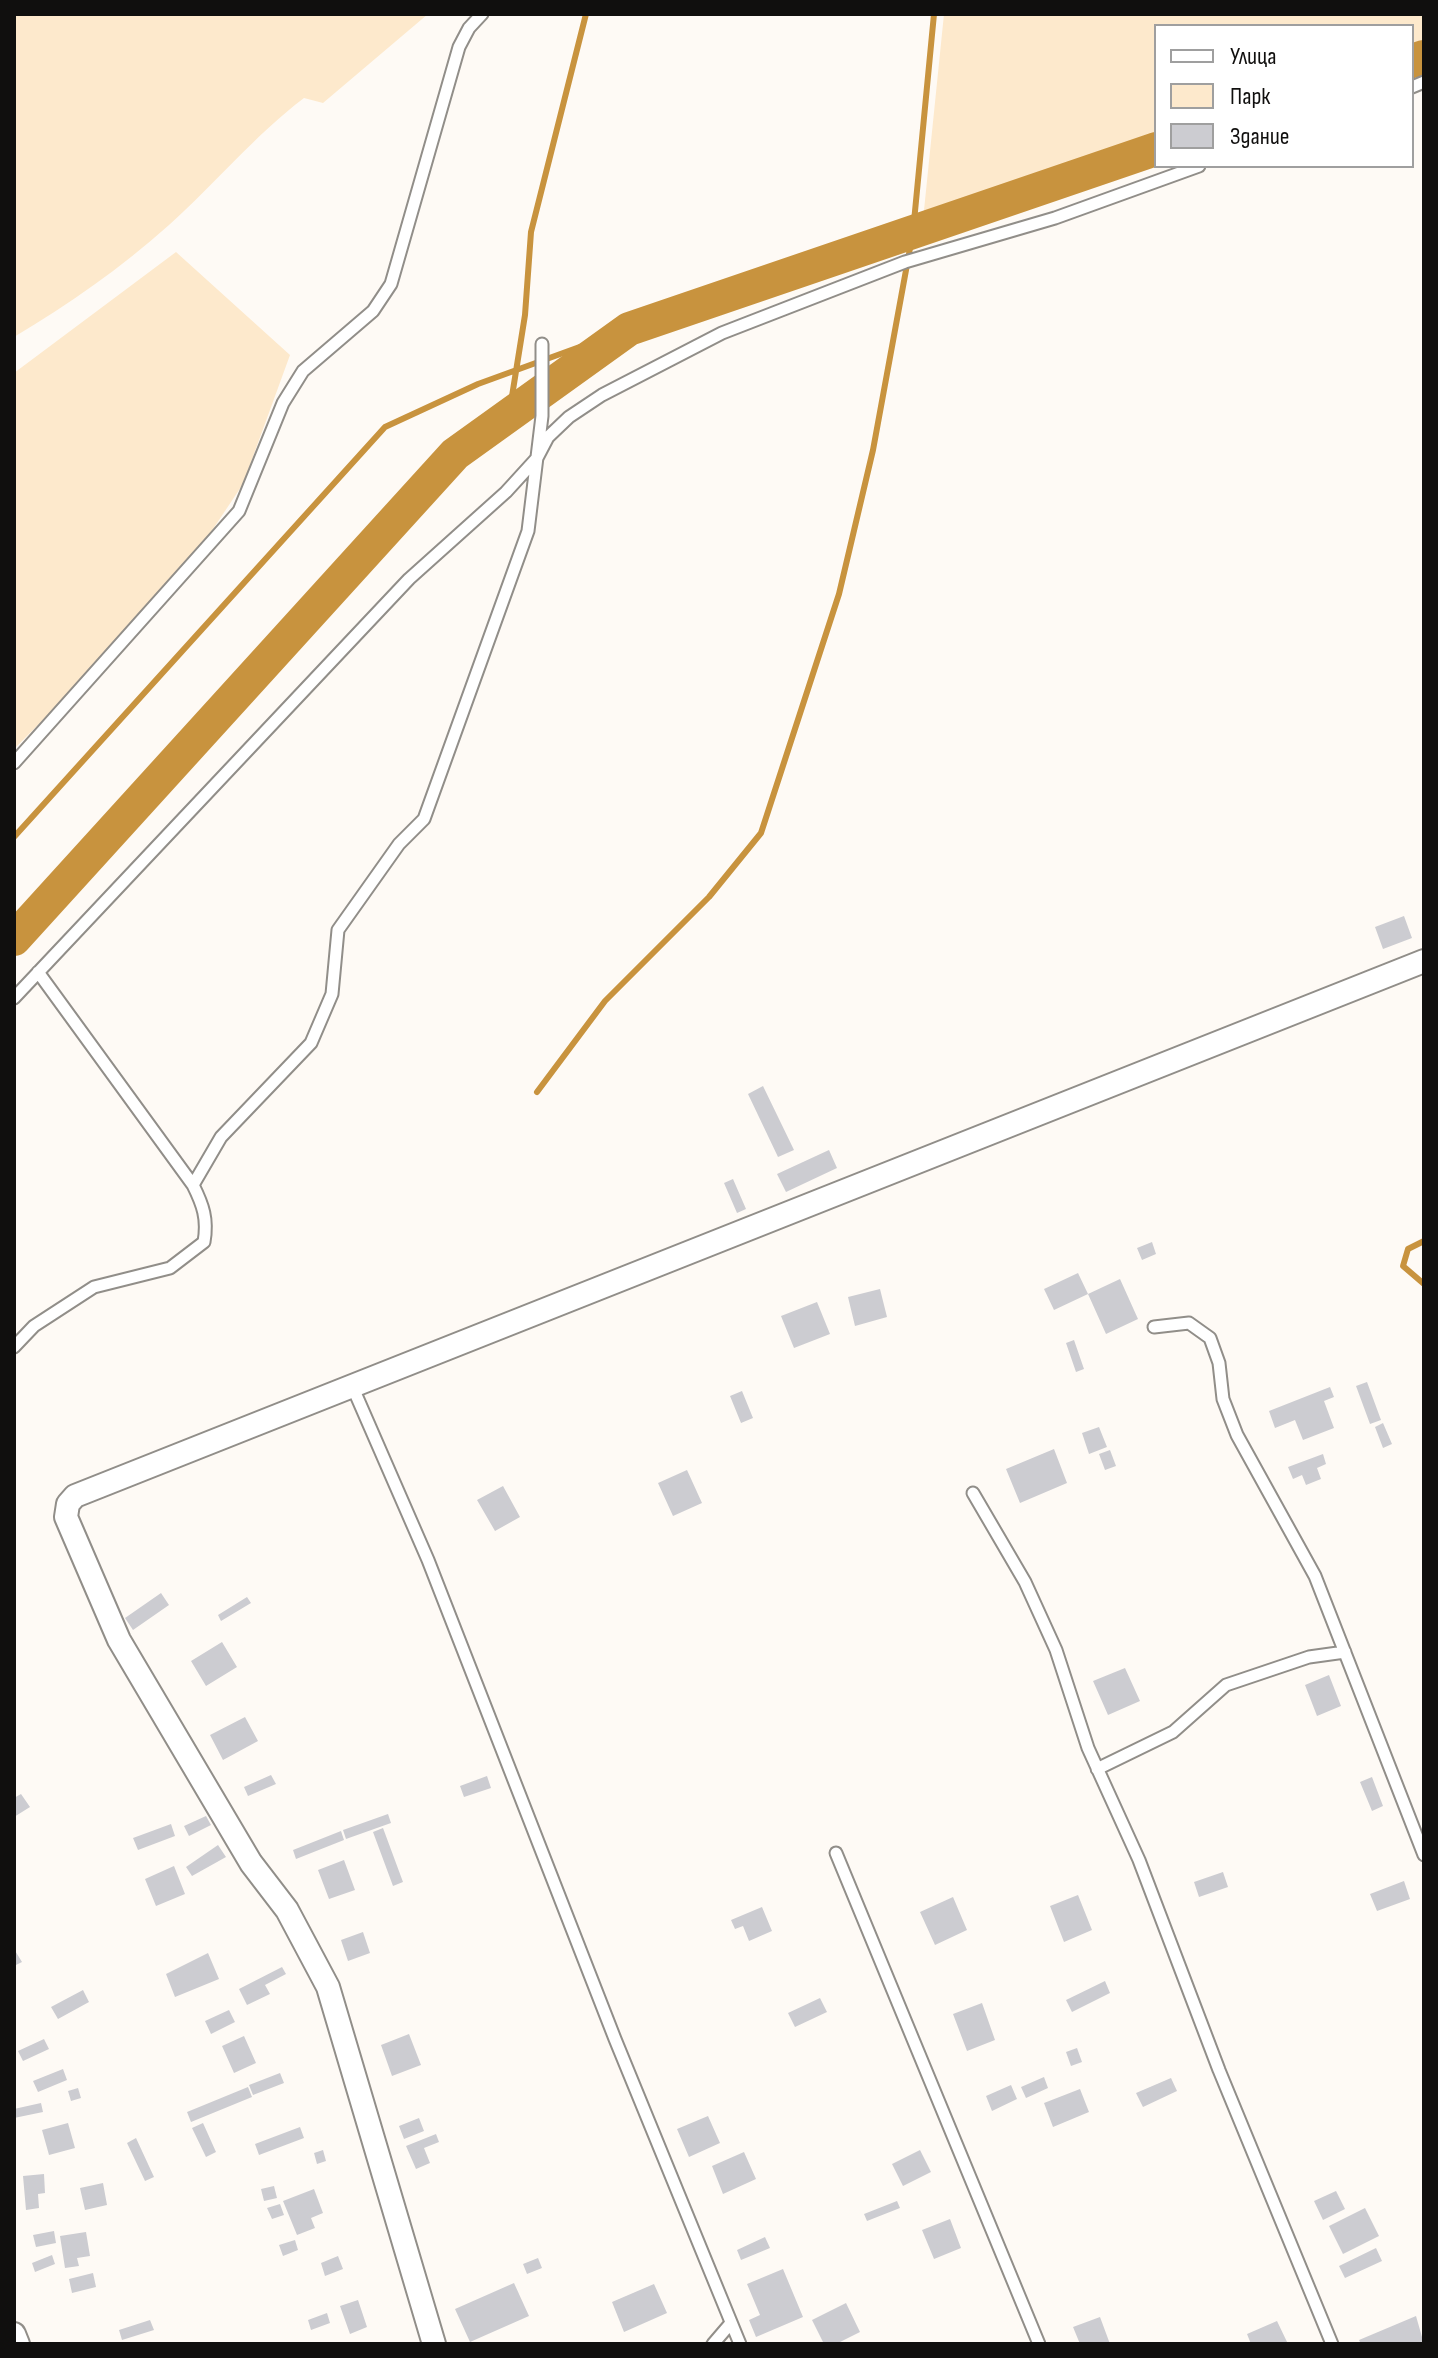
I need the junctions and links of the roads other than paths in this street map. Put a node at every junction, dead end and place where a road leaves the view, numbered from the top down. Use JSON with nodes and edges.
{"nodes":[{"id":1,"x":482,"y":14,"type":"edge"},
{"id":2,"x":1193,"y":168,"type":"edge"},
{"id":3,"x":542,"y":344,"type":"dead end"},
{"id":4,"x":537,"y":458,"type":"junction"},
{"id":5,"x":14,"y":763,"type":"edge"},
{"id":6,"x":1424,"y":961,"type":"edge"},
{"id":7,"x":38,"y":972,"type":"junction"},
{"id":8,"x":14,"y":998,"type":"edge"},
{"id":9,"x":193,"y":1185,"type":"junction"},
{"id":10,"x":1154,"y":1327,"type":"dead end"},
{"id":11,"x":14,"y":1347,"type":"edge"},
{"id":12,"x":353,"y":1388,"type":"junction"},
{"id":13,"x":973,"y":1493,"type":"dead end"},
{"id":14,"x":1345,"y":1652,"type":"junction"},
{"id":15,"x":1097,"y":1769,"type":"junction"},
{"id":16,"x":836,"y":1853,"type":"dead end"},
{"id":17,"x":1424,"y":1855,"type":"edge"},
{"id":18,"x":731,"y":2323,"type":"junction"},
{"id":19,"x":14,"y":2334,"type":"edge"},
{"id":20,"x":18,"y":2344,"type":"edge"},
{"id":21,"x":434,"y":2344,"type":"edge"},
{"id":22,"x":713,"y":2344,"type":"edge"},
{"id":23,"x":740,"y":2344,"type":"edge"},
{"id":24,"x":1039,"y":2344,"type":"edge"},
{"id":25,"x":1332,"y":2344,"type":"edge"}],
"edges":[{"from":1,"to":5,"type":"lane"},
{"from":2,"to":4,"type":"lane"},
{"from":3,"to":4,"type":"lane"},
{"from":4,"to":7,"type":"lane"},
{"from":4,"to":9,"type":"lane"},
{"from":6,"to":12,"type":"street"},
{"from":7,"to":8,"type":"lane"},
{"from":7,"to":9,"type":"lane"},
{"from":9,"to":11,"type":"lane"},
{"from":10,"to":14,"type":"lane"},
{"from":12,"to":18,"type":"lane"},
{"from":12,"to":21,"type":"street"},
{"from":13,"to":15,"type":"lane"},
{"from":14,"to":15,"type":"lane"},
{"from":14,"to":17,"type":"lane"},
{"from":15,"to":25,"type":"lane"},
{"from":16,"to":24,"type":"lane"},
{"from":18,"to":22,"type":"lane"},
{"from":18,"to":23,"type":"lane"},
{"from":19,"to":20,"type":"street"}]}
